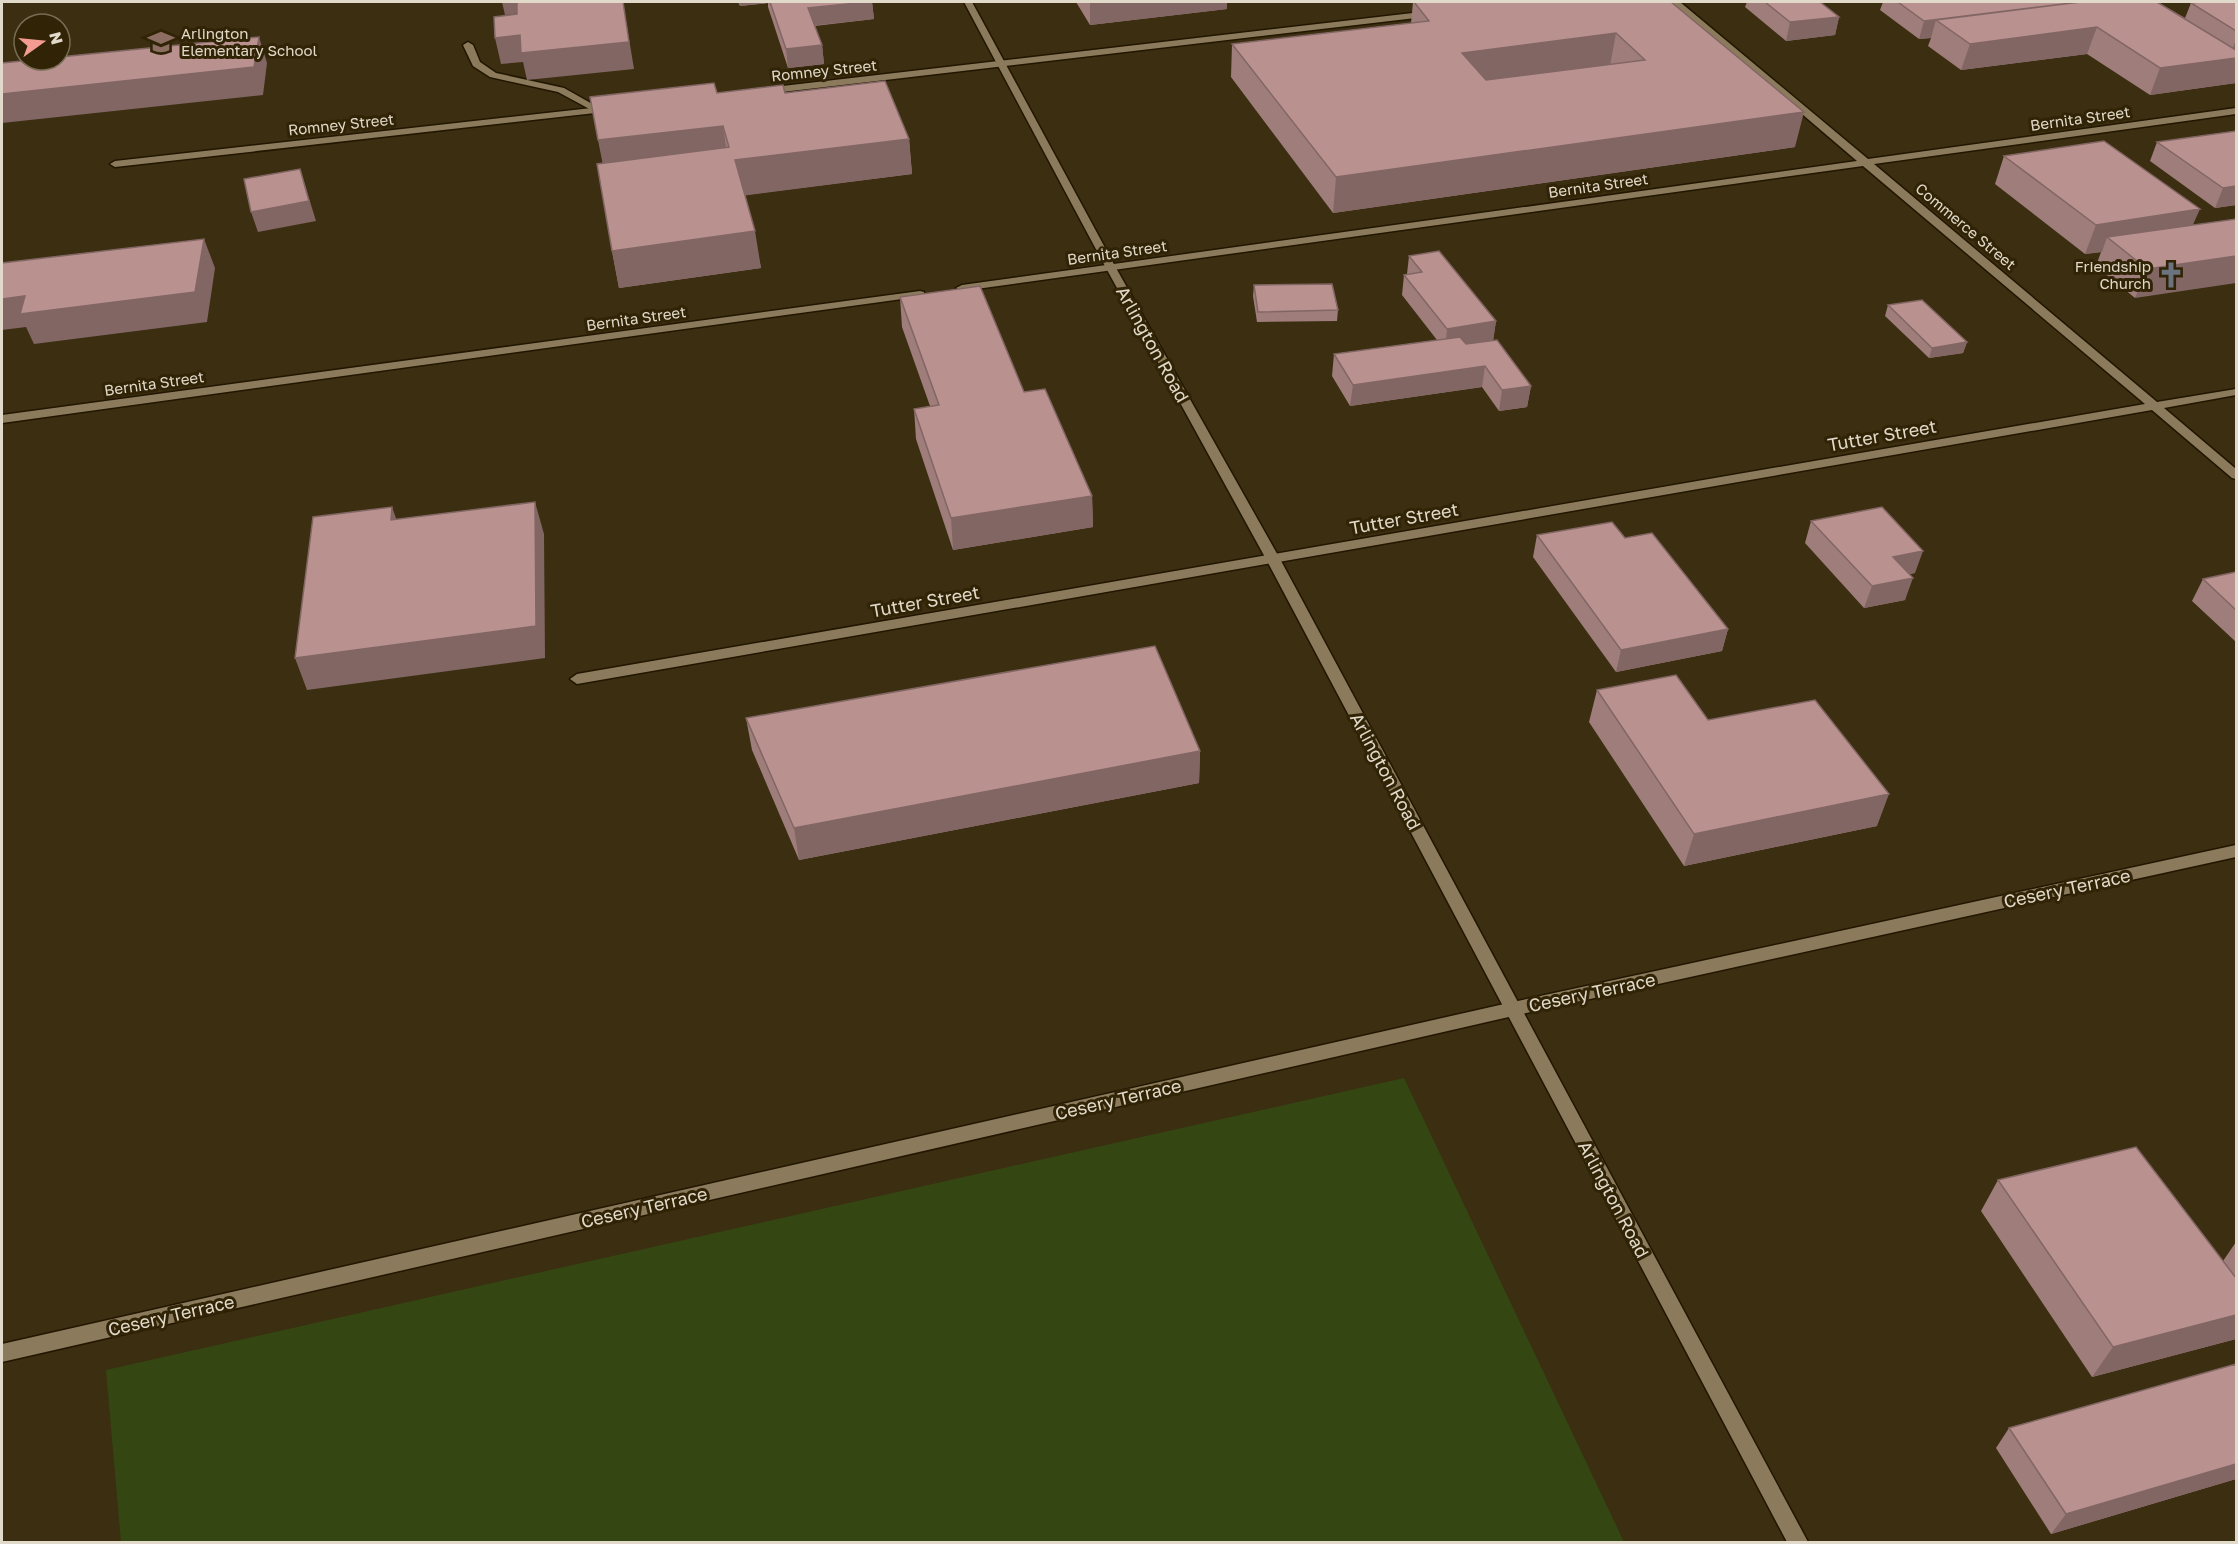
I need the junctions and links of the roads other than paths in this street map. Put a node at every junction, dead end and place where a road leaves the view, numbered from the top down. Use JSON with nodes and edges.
{"nodes":[{"id":1,"x":968,"y":2,"type":"edge"},
{"id":2,"x":1675,"y":2,"type":"edge"},
{"id":3,"x":1443,"y":12,"type":"edge"},
{"id":4,"x":468,"y":45,"type":"dead end"},
{"id":5,"x":1003,"y":65,"type":"junction"},
{"id":6,"x":753,"y":93,"type":"edge"},
{"id":7,"x":622,"y":107,"type":"edge"},
{"id":8,"x":598,"y":110,"type":"junction"},
{"id":9,"x":2236,"y":111,"type":"edge"},
{"id":10,"x":1868,"y":162,"type":"junction"},
{"id":11,"x":115,"y":164,"type":"dead end"},
{"id":12,"x":1112,"y":268,"type":"junction"},
{"id":13,"x":2236,"y":392,"type":"edge"},
{"id":14,"x":2155,"y":406,"type":"junction"},
{"id":15,"x":2,"y":419,"type":"edge"},
{"id":16,"x":2236,"y":475,"type":"edge"},
{"id":17,"x":1273,"y":559,"type":"junction"},
{"id":18,"x":577,"y":679,"type":"dead end"},
{"id":19,"x":2236,"y":851,"type":"edge"},
{"id":20,"x":1513,"y":1009,"type":"junction"},
{"id":21,"x":2,"y":1353,"type":"edge"},
{"id":22,"x":1798,"y":1542,"type":"edge"}],
"edges":[{"from":1,"to":5,"type":"street","name":"Arlington Road"},
{"from":2,"to":10,"type":"street","name":"Commerce Street"},
{"from":3,"to":5,"type":"street","name":"Romney Street"},
{"from":4,"to":8,"type":"street"},
{"from":5,"to":6,"type":"street","name":"Romney Street"},
{"from":5,"to":12,"type":"street","name":"Arlington Road"},
{"from":7,"to":8,"type":"street","name":"Romney Street"},
{"from":8,"to":11,"type":"street","name":"Romney Street"},
{"from":9,"to":10,"type":"street","name":"Bernita Street"},
{"from":10,"to":12,"type":"street","name":"Bernita Street"},
{"from":10,"to":14,"type":"street","name":"Commerce Street"},
{"from":12,"to":15,"type":"street","name":"Bernita Street"},
{"from":12,"to":17,"type":"street","name":"Arlington Road"},
{"from":13,"to":14,"type":"street","name":"Tutter Street"},
{"from":14,"to":16,"type":"street","name":"Commerce Street"},
{"from":14,"to":17,"type":"street","name":"Tutter Street"},
{"from":17,"to":18,"type":"street","name":"Tutter Street"},
{"from":17,"to":20,"type":"street","name":"Arlington Road"},
{"from":19,"to":20,"type":"street","name":"Cesery Terrace"},
{"from":20,"to":21,"type":"street","name":"Cesery Terrace"},
{"from":20,"to":22,"type":"street","name":"Arlington Road"}]}
